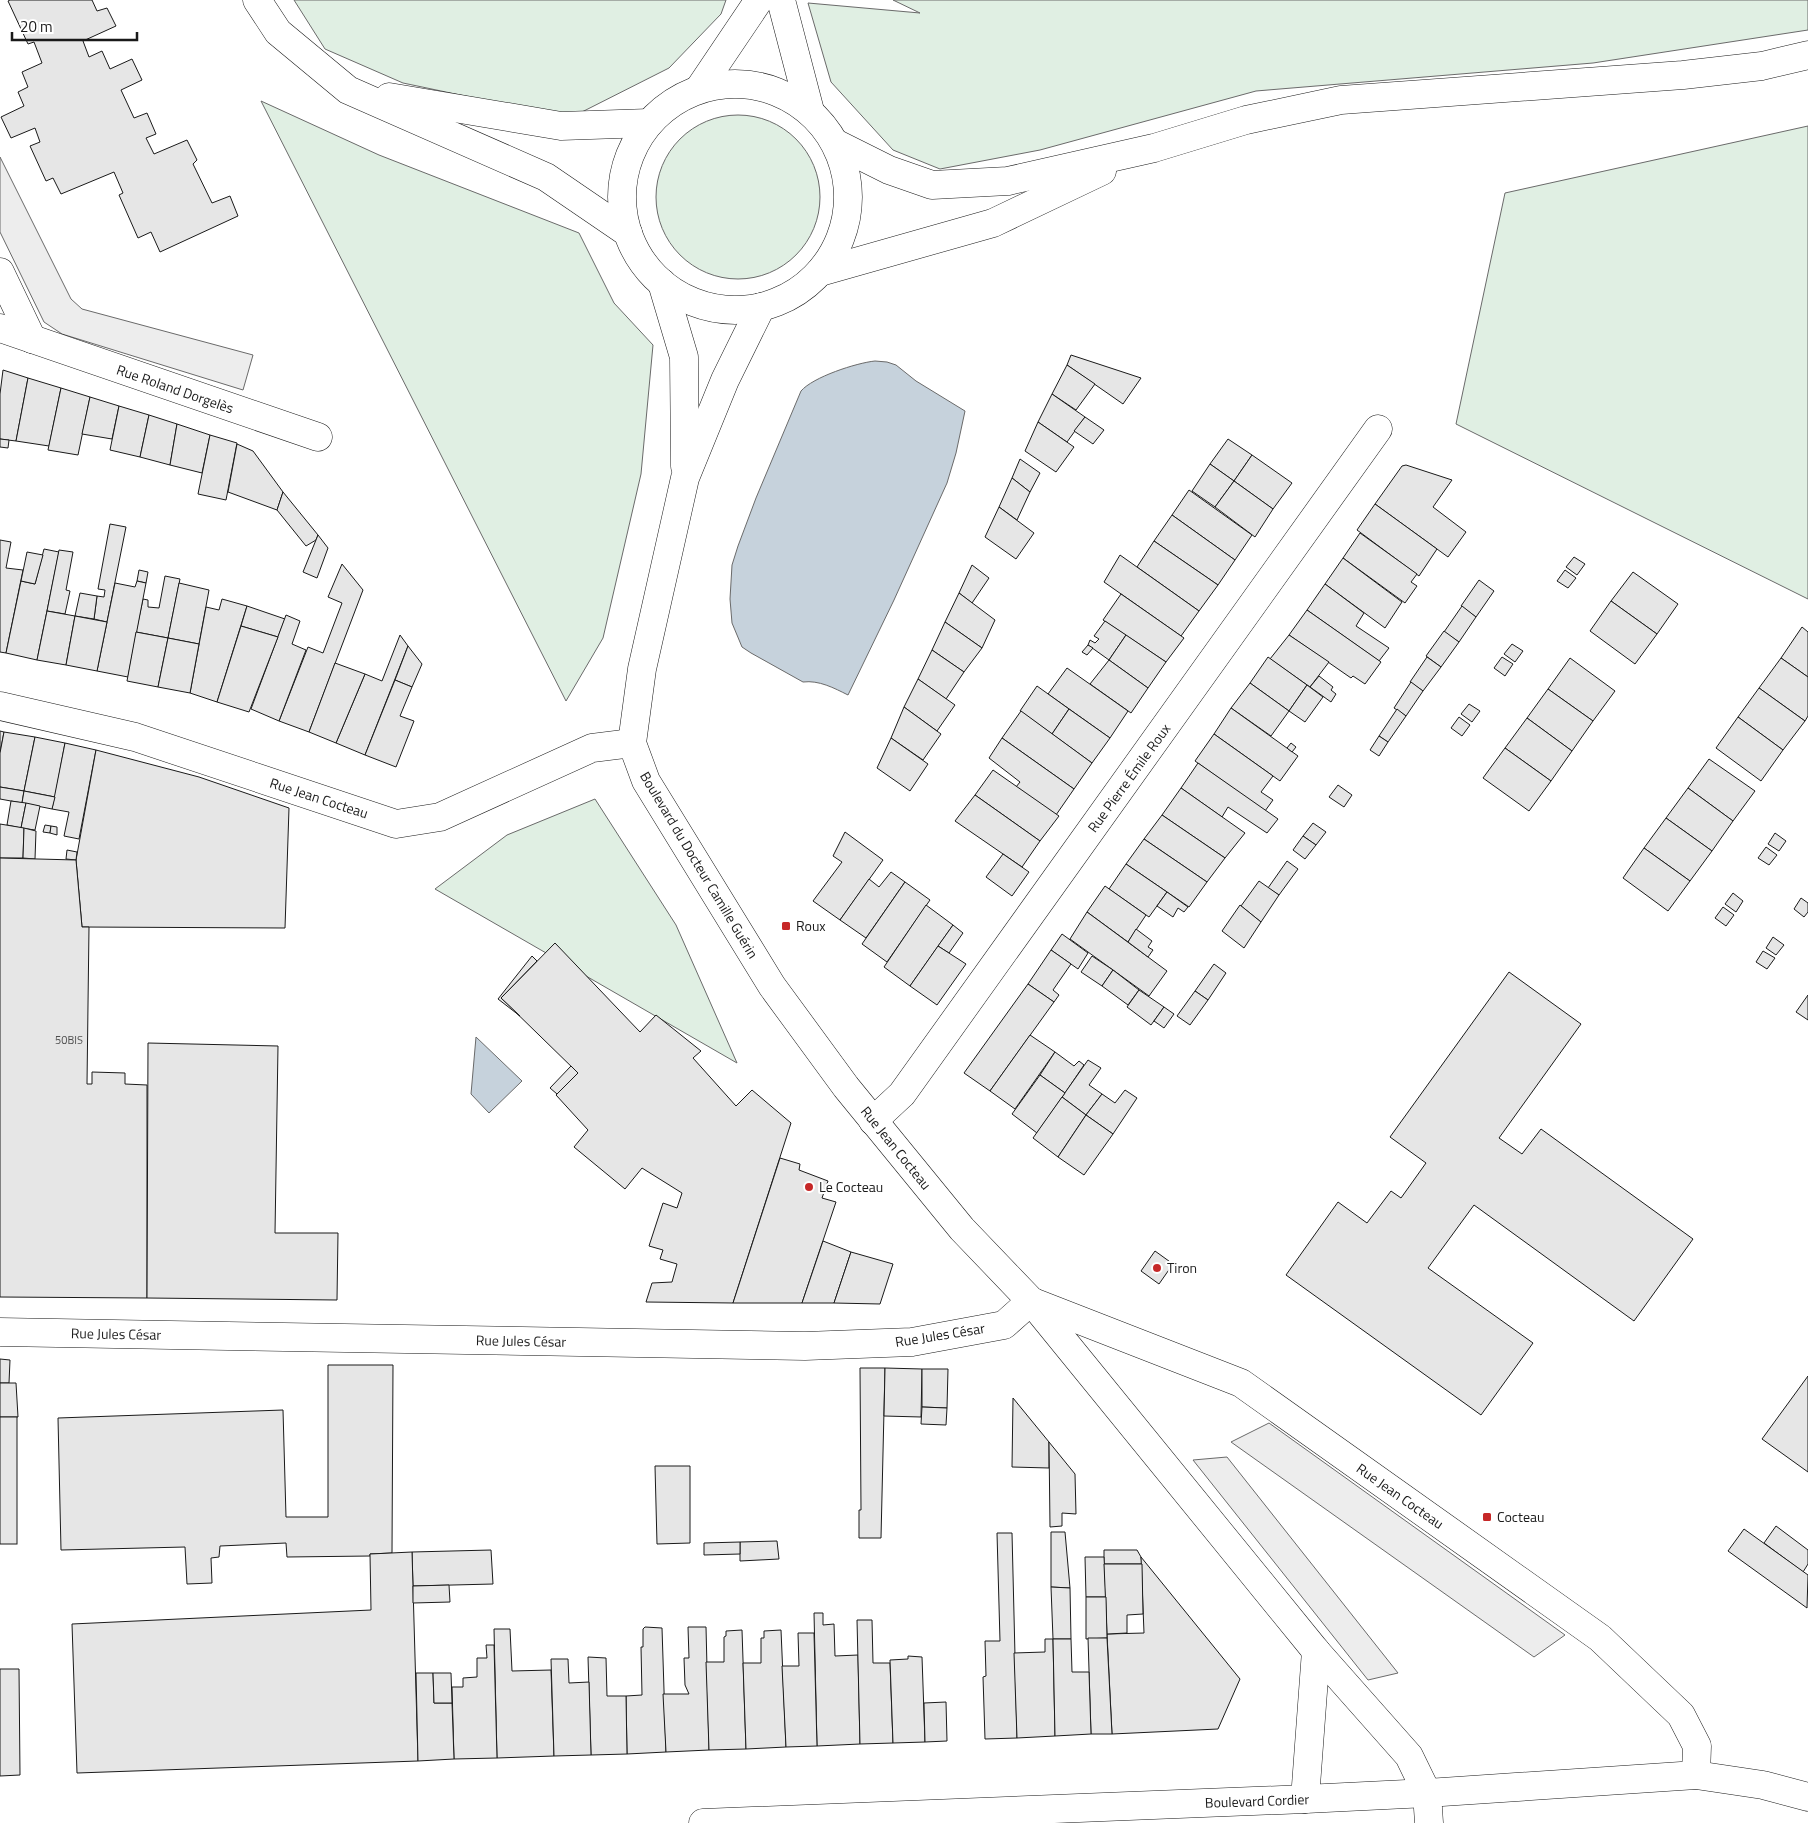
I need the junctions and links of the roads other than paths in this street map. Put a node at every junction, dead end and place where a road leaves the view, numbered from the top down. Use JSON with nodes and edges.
{"nodes":[{"id":1,"x":258,"y":0,"type":"edge"},
{"id":2,"x":759,"y":0,"type":"edge"},
{"id":3,"x":781,"y":0,"type":"edge"},
{"id":4,"x":1808,"y":55,"type":"edge"},
{"id":5,"x":699,"y":89,"type":"junction"},
{"id":6,"x":348,"y":90,"type":"junction"},
{"id":7,"x":810,"y":111,"type":"junction"},
{"id":8,"x":649,"y":122,"type":"junction"},
{"id":9,"x":835,"y":143,"type":"junction"},
{"id":10,"x":1147,"y":150,"type":"junction"},
{"id":11,"x":628,"y":233,"type":"junction"},
{"id":12,"x":0,"y":272,"type":"edge"},
{"id":13,"x":820,"y":272,"type":"junction"},
{"id":14,"x":662,"y":283,"type":"junction"},
{"id":15,"x":761,"y":307,"type":"junction"},
{"id":16,"x":0,"y":328,"type":"edge"},
{"id":17,"x":32,"y":339,"type":"junction"},
{"id":18,"x":1378,"y":430,"type":"dead end"},
{"id":19,"x":318,"y":437,"type":"dead end"},
{"id":20,"x":685,"y":478,"type":"junction"},
{"id":21,"x":0,"y":706,"type":"edge"},
{"id":22,"x":632,"y":743,"type":"junction"},
{"id":23,"x":772,"y":986,"type":"joint"},
{"id":24,"x":874,"y":1121,"type":"junction"},
{"id":25,"x":1030,"y":1301,"type":"junction"},
{"id":26,"x":0,"y":1332,"type":"edge"},
{"id":27,"x":1316,"y":1651,"type":"junction"},
{"id":28,"x":1696,"y":1775,"type":"junction"},
{"id":29,"x":1427,"y":1793,"type":"junction"},
{"id":30,"x":1808,"y":1797,"type":"edge"},
{"id":31,"x":1305,"y":1799,"type":"junction"},
{"id":32,"x":702,"y":1823,"type":"edge"},
{"id":33,"x":1429,"y":1823,"type":"edge"}],
"edges":[{"from":1,"to":6,"type":"street"},
{"from":2,"to":5,"type":"street"},
{"from":3,"to":7,"type":"street"},
{"from":4,"to":10,"type":"street"},
{"from":5,"to":7,"type":"street"},
{"from":5,"to":8,"type":"street"},
{"from":6,"to":8,"type":"street"},
{"from":6,"to":11,"type":"street"},
{"from":7,"to":9,"type":"street"},
{"from":8,"to":11,"type":"street"},
{"from":9,"to":10,"type":"street"},
{"from":9,"to":13,"type":"street"},
{"from":10,"to":13,"type":"street"},
{"from":11,"to":14,"type":"street"},
{"from":12,"to":17,"type":"street"},
{"from":13,"to":15,"type":"street"},
{"from":14,"to":15,"type":"street"},
{"from":14,"to":20,"type":"street","name":"Boulevard du Docteur Camille Guérin"},
{"from":15,"to":20,"type":"street","name":"Boulevard du Docteur Camille Guérin"},
{"from":16,"to":17,"type":"street","name":"Rue Roland Dorgelès"},
{"from":17,"to":19,"type":"street","name":"Rue Roland Dorgelès"},
{"from":18,"to":24,"type":"street","name":"Rue Pierre Émile Roux"},
{"from":20,"to":22,"type":"street","name":"Boulevard du Docteur Camille Guérin"},
{"from":21,"to":22,"type":"street","name":"Rue Jean Cocteau"},
{"from":22,"to":23,"type":"street","name":"Boulevard du Docteur Camille Guérin"},
{"from":23,"to":24,"type":"street","name":"Rue Jean Cocteau"},
{"from":24,"to":25,"type":"street","name":"Rue Jean Cocteau"},
{"from":25,"to":26,"type":"street","name":"Rue Jules César"},
{"from":25,"to":27,"type":"street","name":"Rue Jean Cocteau"},
{"from":25,"to":28,"type":"street","name":"Rue Jean Cocteau"},
{"from":27,"to":29,"type":"street","name":"Rue Jean Cocteau"},
{"from":27,"to":31,"type":"street"},
{"from":28,"to":29,"type":"street","name":"Boulevard Cordier"},
{"from":28,"to":30,"type":"street","name":"Boulevard Cordier"},
{"from":29,"to":31,"type":"street","name":"Boulevard Cordier"},
{"from":29,"to":33,"type":"street"},
{"from":31,"to":32,"type":"street","name":"Boulevard Cordier"}]}
